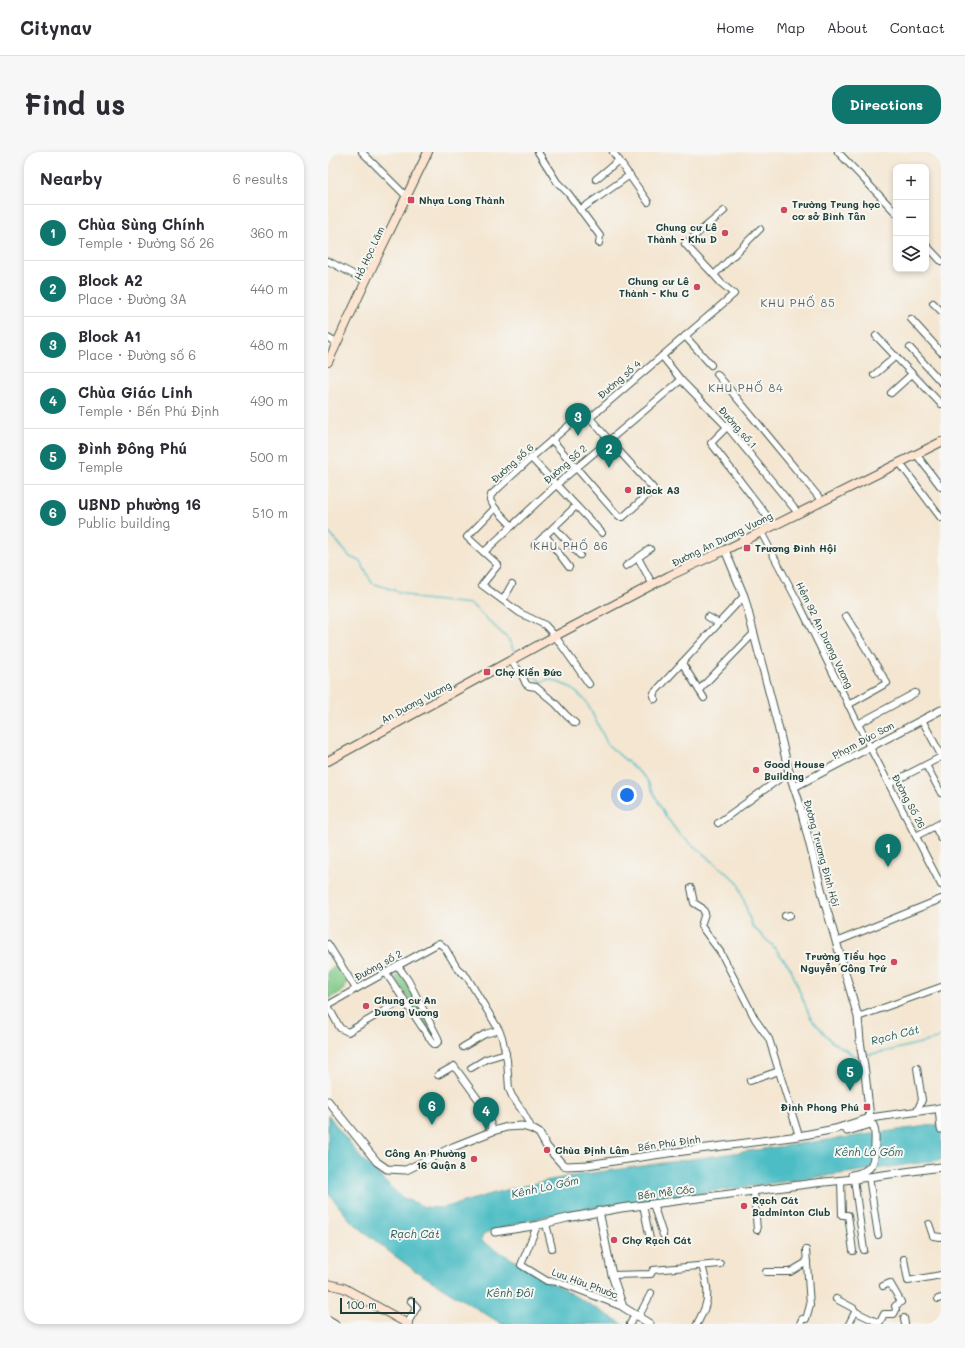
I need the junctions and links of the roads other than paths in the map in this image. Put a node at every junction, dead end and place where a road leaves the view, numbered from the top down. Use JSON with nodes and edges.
{"nodes":[{"id":1,"x":362,"y":152,"type":"edge"},
{"id":2,"x":538,"y":152,"type":"edge"},
{"id":3,"x":613,"y":152,"type":"edge"},
{"id":4,"x":838,"y":152,"type":"edge"},
{"id":5,"x":426,"y":153,"type":"edge"},
{"id":6,"x":619,"y":160,"type":"junction"},
{"id":7,"x":630,"y":175,"type":"junction"},
{"id":8,"x":596,"y":179,"type":"dead end"},
{"id":9,"x":407,"y":197,"type":"junction"},
{"id":10,"x":648,"y":202,"type":"dead end"},
{"id":11,"x":580,"y":210,"type":"junction"},
{"id":12,"x":724,"y":210,"type":"dead end"},
{"id":13,"x":893,"y":210,"type":"edge"},
{"id":14,"x":760,"y":229,"type":"dead end"},
{"id":15,"x":599,"y":243,"type":"dead end"},
{"id":16,"x":929,"y":248,"type":"edge"},
{"id":17,"x":328,"y":261,"type":"edge"},
{"id":18,"x":941,"y":261,"type":"edge"},
{"id":19,"x":714,"y":276,"type":"junction"},
{"id":20,"x":366,"y":281,"type":"junction"},
{"id":21,"x":933,"y":303,"type":"dead end"},
{"id":22,"x":941,"y":310,"type":"edge"},
{"id":23,"x":911,"y":319,"type":"dead end"},
{"id":24,"x":685,"y":336,"type":"junction"},
{"id":25,"x":876,"y":336,"type":"dead end"},
{"id":26,"x":328,"y":338,"type":"edge"},
{"id":27,"x":337,"y":343,"type":"junction"},
{"id":28,"x":910,"y":348,"type":"dead end"},
{"id":29,"x":941,"y":352,"type":"edge"},
{"id":30,"x":662,"y":356,"type":"junction"},
{"id":31,"x":896,"y":356,"type":"junction"},
{"id":32,"x":328,"y":362,"type":"edge"},
{"id":33,"x":711,"y":366,"type":"dead end"},
{"id":34,"x":717,"y":374,"type":"dead end"},
{"id":35,"x":912,"y":374,"type":"junction"},
{"id":36,"x":874,"y":375,"type":"dead end"},
{"id":37,"x":681,"y":380,"type":"junction"},
{"id":38,"x":941,"y":382,"type":"edge"},
{"id":39,"x":891,"y":393,"type":"dead end"},
{"id":40,"x":941,"y":404,"type":"edge"},
{"id":41,"x":590,"y":418,"type":"junction"},
{"id":42,"x":727,"y":427,"type":"junction"},
{"id":43,"x":552,"y":440,"type":"junction"},
{"id":44,"x":609,"y":440,"type":"junction"},
{"id":45,"x":941,"y":442,"type":"edge"},
{"id":46,"x":916,"y":454,"type":"junction"},
{"id":47,"x":531,"y":458,"type":"junction"},
{"id":48,"x":899,"y":462,"type":"junction"},
{"id":49,"x":576,"y":468,"type":"junction"},
{"id":50,"x":556,"y":485,"type":"junction"},
{"id":51,"x":941,"y":487,"type":"edge"},
{"id":52,"x":822,"y":501,"type":"junction"},
{"id":53,"x":576,"y":506,"type":"junction"},
{"id":54,"x":495,"y":508,"type":"junction"},
{"id":55,"x":798,"y":513,"type":"junction"},
{"id":56,"x":941,"y":518,"type":"edge"},
{"id":57,"x":774,"y":525,"type":"junction"},
{"id":58,"x":512,"y":526,"type":"junction"},
{"id":59,"x":554,"y":527,"type":"junction"},
{"id":60,"x":761,"y":532,"type":"junction"},
{"id":61,"x":602,"y":533,"type":"dead end"},
{"id":62,"x":545,"y":535,"type":"junction"},
{"id":63,"x":535,"y":545,"type":"dead end"},
{"id":64,"x":650,"y":549,"type":"dead end"},
{"id":65,"x":725,"y":550,"type":"junction"},
{"id":66,"x":484,"y":552,"type":"junction"},
{"id":67,"x":580,"y":555,"type":"dead end"},
{"id":68,"x":638,"y":558,"type":"junction"},
{"id":69,"x":626,"y":566,"type":"dead end"},
{"id":70,"x":569,"y":567,"type":"dead end"},
{"id":71,"x":512,"y":584,"type":"dead end"},
{"id":72,"x":653,"y":585,"type":"junction"},
{"id":73,"x":744,"y":596,"type":"junction"},
{"id":74,"x":503,"y":600,"type":"junction"},
{"id":75,"x":846,"y":616,"type":"dead end"},
{"id":76,"x":708,"y":618,"type":"dead end"},
{"id":77,"x":719,"y":623,"type":"junction"},
{"id":78,"x":754,"y":633,"type":"junction"},
{"id":79,"x":555,"y":636,"type":"junction"},
{"id":80,"x":512,"y":660,"type":"junction"},
{"id":81,"x":682,"y":663,"type":"junction"},
{"id":82,"x":589,"y":684,"type":"dead end"},
{"id":83,"x":699,"y":690,"type":"junction"},
{"id":84,"x":915,"y":693,"type":"dead end"},
{"id":85,"x":654,"y":696,"type":"dead end"},
{"id":86,"x":704,"y":698,"type":"dead end"},
{"id":87,"x":848,"y":705,"type":"junction"},
{"id":88,"x":941,"y":710,"type":"edge"},
{"id":89,"x":922,"y":720,"type":"junction"},
{"id":90,"x":576,"y":723,"type":"dead end"},
{"id":91,"x":858,"y":724,"type":"junction"},
{"id":92,"x":870,"y":748,"type":"junction"},
{"id":93,"x":941,"y":756,"type":"edge"},
{"id":94,"x":328,"y":761,"type":"edge"},
{"id":95,"x":926,"y":765,"type":"junction"},
{"id":96,"x":789,"y":772,"type":"junction"},
{"id":97,"x":889,"y":784,"type":"junction"},
{"id":98,"x":794,"y":787,"type":"junction"},
{"id":99,"x":941,"y":793,"type":"edge"},
{"id":100,"x":718,"y":823,"type":"dead end"},
{"id":101,"x":938,"y":825,"type":"edge"},
{"id":102,"x":916,"y":836,"type":"junction"},
{"id":103,"x":941,"y":838,"type":"edge"},
{"id":104,"x":941,"y":885,"type":"edge"},
{"id":105,"x":691,"y":888,"type":"dead end"},
{"id":106,"x":941,"y":899,"type":"edge"},
{"id":107,"x":836,"y":942,"type":"junction"},
{"id":108,"x":328,"y":944,"type":"edge"},
{"id":109,"x":398,"y":966,"type":"junction"},
{"id":110,"x":386,"y":972,"type":"junction"},
{"id":111,"x":941,"y":987,"type":"edge"},
{"id":112,"x":356,"y":989,"type":"junction"},
{"id":113,"x":404,"y":999,"type":"junction"},
{"id":114,"x":328,"y":1006,"type":"edge"},
{"id":115,"x":858,"y":1017,"type":"junction"},
{"id":116,"x":498,"y":1030,"type":"junction"},
{"id":117,"x":463,"y":1047,"type":"dead end"},
{"id":118,"x":506,"y":1053,"type":"junction"},
{"id":119,"x":470,"y":1068,"type":"dead end"},
{"id":120,"x":917,"y":1068,"type":"dead end"},
{"id":121,"x":779,"y":1071,"type":"junction"},
{"id":122,"x":438,"y":1076,"type":"dead end"},
{"id":123,"x":750,"y":1081,"type":"dead end"},
{"id":124,"x":328,"y":1101,"type":"edge"},
{"id":125,"x":940,"y":1108,"type":"edge"},
{"id":126,"x":917,"y":1112,"type":"junction"},
{"id":127,"x":870,"y":1118,"type":"junction"},
{"id":128,"x":532,"y":1129,"type":"junction"},
{"id":129,"x":834,"y":1129,"type":"junction"},
{"id":130,"x":941,"y":1129,"type":"edge"},
{"id":131,"x":493,"y":1131,"type":"junction"},
{"id":132,"x":799,"y":1136,"type":"junction"},
{"id":133,"x":941,"y":1167,"type":"edge"},
{"id":134,"x":853,"y":1177,"type":"junction"},
{"id":135,"x":869,"y":1177,"type":"junction"},
{"id":136,"x":840,"y":1181,"type":"junction"},
{"id":137,"x":754,"y":1192,"type":"junction"},
{"id":138,"x":653,"y":1204,"type":"junction"},
{"id":139,"x":643,"y":1205,"type":"junction"},
{"id":140,"x":599,"y":1211,"type":"junction"},
{"id":141,"x":546,"y":1224,"type":"junction"},
{"id":142,"x":929,"y":1224,"type":"dead end"},
{"id":143,"x":537,"y":1226,"type":"junction"},
{"id":144,"x":757,"y":1230,"type":"dead end"},
{"id":145,"x":495,"y":1232,"type":"dead end"},
{"id":146,"x":663,"y":1235,"type":"dead end"},
{"id":147,"x":878,"y":1235,"type":"dead end"},
{"id":148,"x":941,"y":1237,"type":"edge"},
{"id":149,"x":650,"y":1239,"type":"dead end"},
{"id":150,"x":552,"y":1248,"type":"dead end"},
{"id":151,"x":806,"y":1250,"type":"dead end"},
{"id":152,"x":864,"y":1250,"type":"dead end"},
{"id":153,"x":853,"y":1251,"type":"dead end"},
{"id":154,"x":904,"y":1259,"type":"dead end"},
{"id":155,"x":807,"y":1262,"type":"junction"},
{"id":156,"x":720,"y":1264,"type":"dead end"},
{"id":157,"x":702,"y":1266,"type":"junction"},
{"id":158,"x":766,"y":1272,"type":"dead end"},
{"id":159,"x":612,"y":1275,"type":"junction"},
{"id":160,"x":941,"y":1275,"type":"edge"},
{"id":161,"x":328,"y":1284,"type":"edge"},
{"id":162,"x":883,"y":1286,"type":"dead end"},
{"id":163,"x":651,"y":1292,"type":"dead end"},
{"id":164,"x":836,"y":1299,"type":"dead end"},
{"id":165,"x":411,"y":1301,"type":"dead end"},
{"id":166,"x":623,"y":1308,"type":"junction"},
{"id":167,"x":856,"y":1312,"type":"junction"},
{"id":168,"x":637,"y":1315,"type":"junction"},
{"id":169,"x":328,"y":1320,"type":"edge"},
{"id":170,"x":335,"y":1324,"type":"edge"},
{"id":171,"x":407,"y":1324,"type":"edge"},
{"id":172,"x":630,"y":1324,"type":"edge"},
{"id":173,"x":650,"y":1324,"type":"edge"},
{"id":174,"x":697,"y":1324,"type":"edge"},
{"id":175,"x":800,"y":1324,"type":"edge"},
{"id":176,"x":849,"y":1324,"type":"edge"}],
"edges":[{"from":1,"to":9,"type":"street"},
{"from":2,"to":11,"type":"street"},
{"from":3,"to":6,"type":"street"},
{"from":4,"to":13,"type":"street"},
{"from":5,"to":9,"type":"main road","name":"Hồ Học Lãm"},
{"from":6,"to":7,"type":"street"},
{"from":6,"to":8,"type":"street"},
{"from":7,"to":10,"type":"street"},
{"from":7,"to":11,"type":"street"},
{"from":9,"to":20,"type":"main road","name":"Hồ Học Lãm"},
{"from":11,"to":15,"type":"street"},
{"from":12,"to":19,"type":"street"},
{"from":14,"to":19,"type":"street"},
{"from":16,"to":18,"type":"street"},
{"from":17,"to":20,"type":"street"},
{"from":19,"to":24,"type":"street","name":"Đường số 4"},
{"from":20,"to":27,"type":"main road","name":"Hồ Học Lãm"},
{"from":21,"to":22,"type":"street"},
{"from":23,"to":29,"type":"street"},
{"from":24,"to":30,"type":"street","name":"Đường số 4"},
{"from":24,"to":33,"type":"street"},
{"from":25,"to":31,"type":"street"},
{"from":26,"to":27,"type":"street"},
{"from":27,"to":32,"type":"main road","name":"Hồ Học Lãm"},
{"from":28,"to":38,"type":"street"},
{"from":30,"to":37,"type":"street","name":"Đường số 1"},
{"from":30,"to":41,"type":"street","name":"Đường số 4"},
{"from":31,"to":35,"type":"street"},
{"from":31,"to":36,"type":"street"},
{"from":34,"to":52,"type":"street"},
{"from":35,"to":39,"type":"street"},
{"from":35,"to":40,"type":"street"},
{"from":37,"to":42,"type":"street","name":"Đường số 1"},
{"from":37,"to":44,"type":"street","name":"Đường Số 2"},
{"from":41,"to":43,"type":"street","name":"Đường số 6"},
{"from":41,"to":44,"type":"street"},
{"from":42,"to":55,"type":"street","name":"Đường số 1"},
{"from":42,"to":57,"type":"street"},
{"from":43,"to":47,"type":"street","name":"Đường số 6"},
{"from":43,"to":49,"type":"street"},
{"from":44,"to":49,"type":"street","name":"Đường Số 2"},
{"from":44,"to":49,"type":"street"},
{"from":45,"to":46,"type":"main road","name":"Đường An Dương Vương"},
{"from":46,"to":48,"type":"main road","name":"Đường An Dương Vương"},
{"from":46,"to":51,"type":"street"},
{"from":47,"to":50,"type":"street"},
{"from":47,"to":54,"type":"street","name":"Đường số 6"},
{"from":48,"to":52,"type":"main road","name":"Đường An Dương Vương"},
{"from":48,"to":56,"type":"street"},
{"from":49,"to":50,"type":"street","name":"Đường Số 2"},
{"from":50,"to":53,"type":"street"},
{"from":50,"to":58,"type":"street","name":"Đường Số 2"},
{"from":52,"to":55,"type":"main road","name":"Đường An Dương Vương"},
{"from":53,"to":59,"type":"street"},
{"from":53,"to":61,"type":"street"},
{"from":54,"to":58,"type":"street"},
{"from":54,"to":66,"type":"street"},
{"from":55,"to":57,"type":"main road","name":"Đường An Dương Vương"},
{"from":57,"to":60,"type":"main road","name":"Đường An Dương Vương"},
{"from":58,"to":66,"type":"street","name":"Đường Số 2"},
{"from":59,"to":62,"type":"street"},
{"from":59,"to":67,"type":"street"},
{"from":60,"to":65,"type":"main road","name":"Đường An Dương Vương"},
{"from":60,"to":87,"type":"street","name":"Hẻm 92 An Dương Vương"},
{"from":62,"to":63,"type":"street"},
{"from":62,"to":70,"type":"street"},
{"from":64,"to":68,"type":"street"},
{"from":65,"to":72,"type":"main road","name":"Đường An Dương Vương"},
{"from":65,"to":73,"type":"street","name":"Đường Trương Đình Hội"},
{"from":66,"to":74,"type":"street"},
{"from":68,"to":69,"type":"street"},
{"from":68,"to":72,"type":"street"},
{"from":71,"to":74,"type":"street"},
{"from":72,"to":79,"type":"main road","name":"Đường An Dương Vương"},
{"from":73,"to":77,"type":"street"},
{"from":73,"to":78,"type":"street","name":"Đường Trương Đình Hội"},
{"from":74,"to":79,"type":"street"},
{"from":75,"to":87,"type":"street"},
{"from":76,"to":77,"type":"street"},
{"from":77,"to":81,"type":"street"},
{"from":78,"to":83,"type":"street"},
{"from":78,"to":96,"type":"street","name":"Đường Trương Đình Hội"},
{"from":79,"to":80,"type":"main road","name":"Đường An Dương Vương"},
{"from":79,"to":82,"type":"street"},
{"from":80,"to":90,"type":"street"},
{"from":80,"to":94,"type":"main road","name":"An Dương Vương"},
{"from":81,"to":83,"type":"street"},
{"from":81,"to":85,"type":"street"},
{"from":83,"to":86,"type":"street"},
{"from":84,"to":91,"type":"street"},
{"from":87,"to":91,"type":"street","name":"Hẻm 92 An Dương Vương"},
{"from":88,"to":89,"type":"street","name":"Phạm Đức Sơn"},
{"from":89,"to":92,"type":"street","name":"Phạm Đức Sơn"},
{"from":89,"to":93,"type":"street"},
{"from":91,"to":92,"type":"street","name":"Hẻm 92 An Dương Vương"},
{"from":92,"to":97,"type":"street","name":"Đường Số 26"},
{"from":92,"to":98,"type":"street","name":"Phạm Đức Sơn"},
{"from":93,"to":95,"type":"street"},
{"from":95,"to":97,"type":"street"},
{"from":95,"to":99,"type":"street"},
{"from":96,"to":98,"type":"street","name":"Đường Trương Đình Hội"},
{"from":96,"to":100,"type":"street"},
{"from":97,"to":102,"type":"street","name":"Đường Số 26"},
{"from":98,"to":107,"type":"street","name":"Đường Trương Đình Hội"},
{"from":101,"to":102,"type":"street"},
{"from":101,"to":103,"type":"street"},
{"from":102,"to":104,"type":"street","name":"Đường Số 26"},
{"from":105,"to":121,"type":"street"},
{"from":106,"to":107,"type":"street"},
{"from":107,"to":115,"type":"street","name":"Đường Trương Đình Hội"},
{"from":108,"to":112,"type":"street"},
{"from":109,"to":110,"type":"street","name":"Đường số 2"},
{"from":109,"to":113,"type":"street"},
{"from":109,"to":116,"type":"street","name":"Đường số 2"},
{"from":110,"to":112,"type":"street","name":"Đường số 2"},
{"from":110,"to":113,"type":"street"},
{"from":111,"to":115,"type":"street"},
{"from":112,"to":114,"type":"street","name":"Đường số 2"},
{"from":113,"to":114,"type":"street","name":"Đường số 2"},
{"from":115,"to":127,"type":"street","name":"Đường Trương Đình Hội"},
{"from":116,"to":117,"type":"street"},
{"from":116,"to":118,"type":"street"},
{"from":118,"to":119,"type":"street"},
{"from":118,"to":128,"type":"street"},
{"from":120,"to":126,"type":"street"},
{"from":121,"to":123,"type":"street"},
{"from":121,"to":132,"type":"street"},
{"from":122,"to":131,"type":"street"},
{"from":124,"to":131,"type":"street"},
{"from":125,"to":126,"type":"street","name":"Bến Phú Định"},
{"from":125,"to":130,"type":"street"},
{"from":126,"to":127,"type":"street","name":"Bến Phú Định"},
{"from":127,"to":129,"type":"street","name":"Bến Phú Định"},
{"from":128,"to":131,"type":"street"},
{"from":128,"to":132,"type":"street","name":"Bến Phú Định"},
{"from":129,"to":132,"type":"street","name":"Bến Phú Định"},
{"from":129,"to":134,"type":"street"},
{"from":133,"to":135,"type":"street","name":"Bến Mễ Cốc"},
{"from":134,"to":135,"type":"street","name":"Bến Mễ Cốc"},
{"from":134,"to":136,"type":"street","name":"Bến Mễ Cốc"},
{"from":134,"to":152,"type":"street"},
{"from":135,"to":147,"type":"street"},
{"from":136,"to":137,"type":"street","name":"Bến Mễ Cốc"},
{"from":136,"to":153,"type":"street"},
{"from":137,"to":138,"type":"street","name":"Bến Mễ Cốc"},
{"from":137,"to":144,"type":"street"},
{"from":138,"to":139,"type":"street","name":"Bến Mễ Cốc"},
{"from":138,"to":146,"type":"street"},
{"from":139,"to":140,"type":"street","name":"Bến Mễ Cốc"},
{"from":139,"to":149,"type":"street"},
{"from":140,"to":141,"type":"street","name":"Bến Mễ Cốc"},
{"from":140,"to":159,"type":"street","name":"Lưu Hữu Phước"},
{"from":141,"to":143,"type":"street","name":"Bến Mễ Cốc"},
{"from":141,"to":150,"type":"street"},
{"from":142,"to":148,"type":"street"},
{"from":143,"to":145,"type":"street","name":"Bến Mễ Cốc"},
{"from":143,"to":166,"type":"street","name":"Lưu Hữu Phước"},
{"from":151,"to":155,"type":"street"},
{"from":154,"to":160,"type":"street"},
{"from":155,"to":158,"type":"street"},
{"from":155,"to":175,"type":"street"},
{"from":156,"to":157,"type":"street"},
{"from":157,"to":159,"type":"street"},
{"from":157,"to":174,"type":"street"},
{"from":159,"to":166,"type":"street","name":"Lưu Hữu Phước"},
{"from":161,"to":171,"type":"main road"},
{"from":162,"to":167,"type":"street"},
{"from":163,"to":168,"type":"street"},
{"from":164,"to":167,"type":"street"},
{"from":165,"to":171,"type":"street"},
{"from":166,"to":168,"type":"street","name":"Lưu Hữu Phước"},
{"from":167,"to":176,"type":"street"},
{"from":168,"to":172,"type":"street"},
{"from":168,"to":173,"type":"street","name":"Lưu Hữu Phước"},
{"from":169,"to":170,"type":"street"}]}
